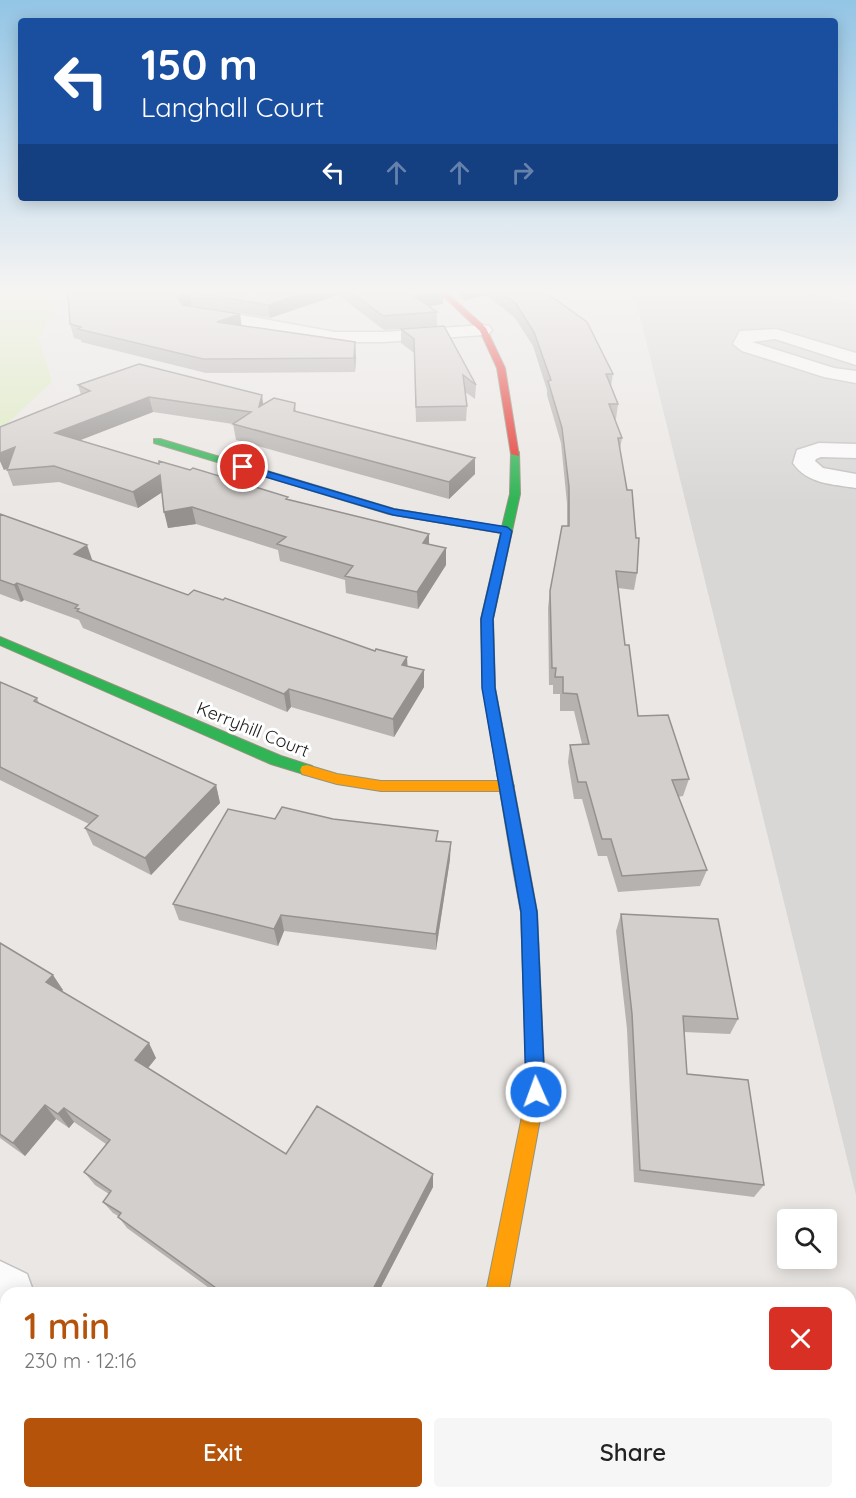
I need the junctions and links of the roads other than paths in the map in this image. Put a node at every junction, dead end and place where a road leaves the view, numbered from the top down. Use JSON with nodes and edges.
{"nodes":[{"id":1,"x":498,"y":362,"type":"edge"},
{"id":2,"x":796,"y":362,"type":"edge"},
{"id":3,"x":856,"y":377,"type":"edge"},
{"id":4,"x":156,"y":441,"type":"dead end"},
{"id":5,"x":856,"y":451,"type":"edge"},
{"id":6,"x":856,"y":481,"type":"edge"},
{"id":7,"x":507,"y":531,"type":"junction"},
{"id":8,"x":0,"y":641,"type":"edge"},
{"id":9,"x":507,"y":786,"type":"junction"},
{"id":10,"x":498,"y":1287,"type":"edge"}],
"edges":[{"from":1,"to":7,"type":"street"},
{"from":2,"to":3,"type":"street"},
{"from":4,"to":7,"type":"street"},
{"from":5,"to":6,"type":"street"},
{"from":7,"to":9,"type":"street"},
{"from":8,"to":9,"type":"street","name":"Kerryhill Court"},
{"from":9,"to":10,"type":"street"}]}
